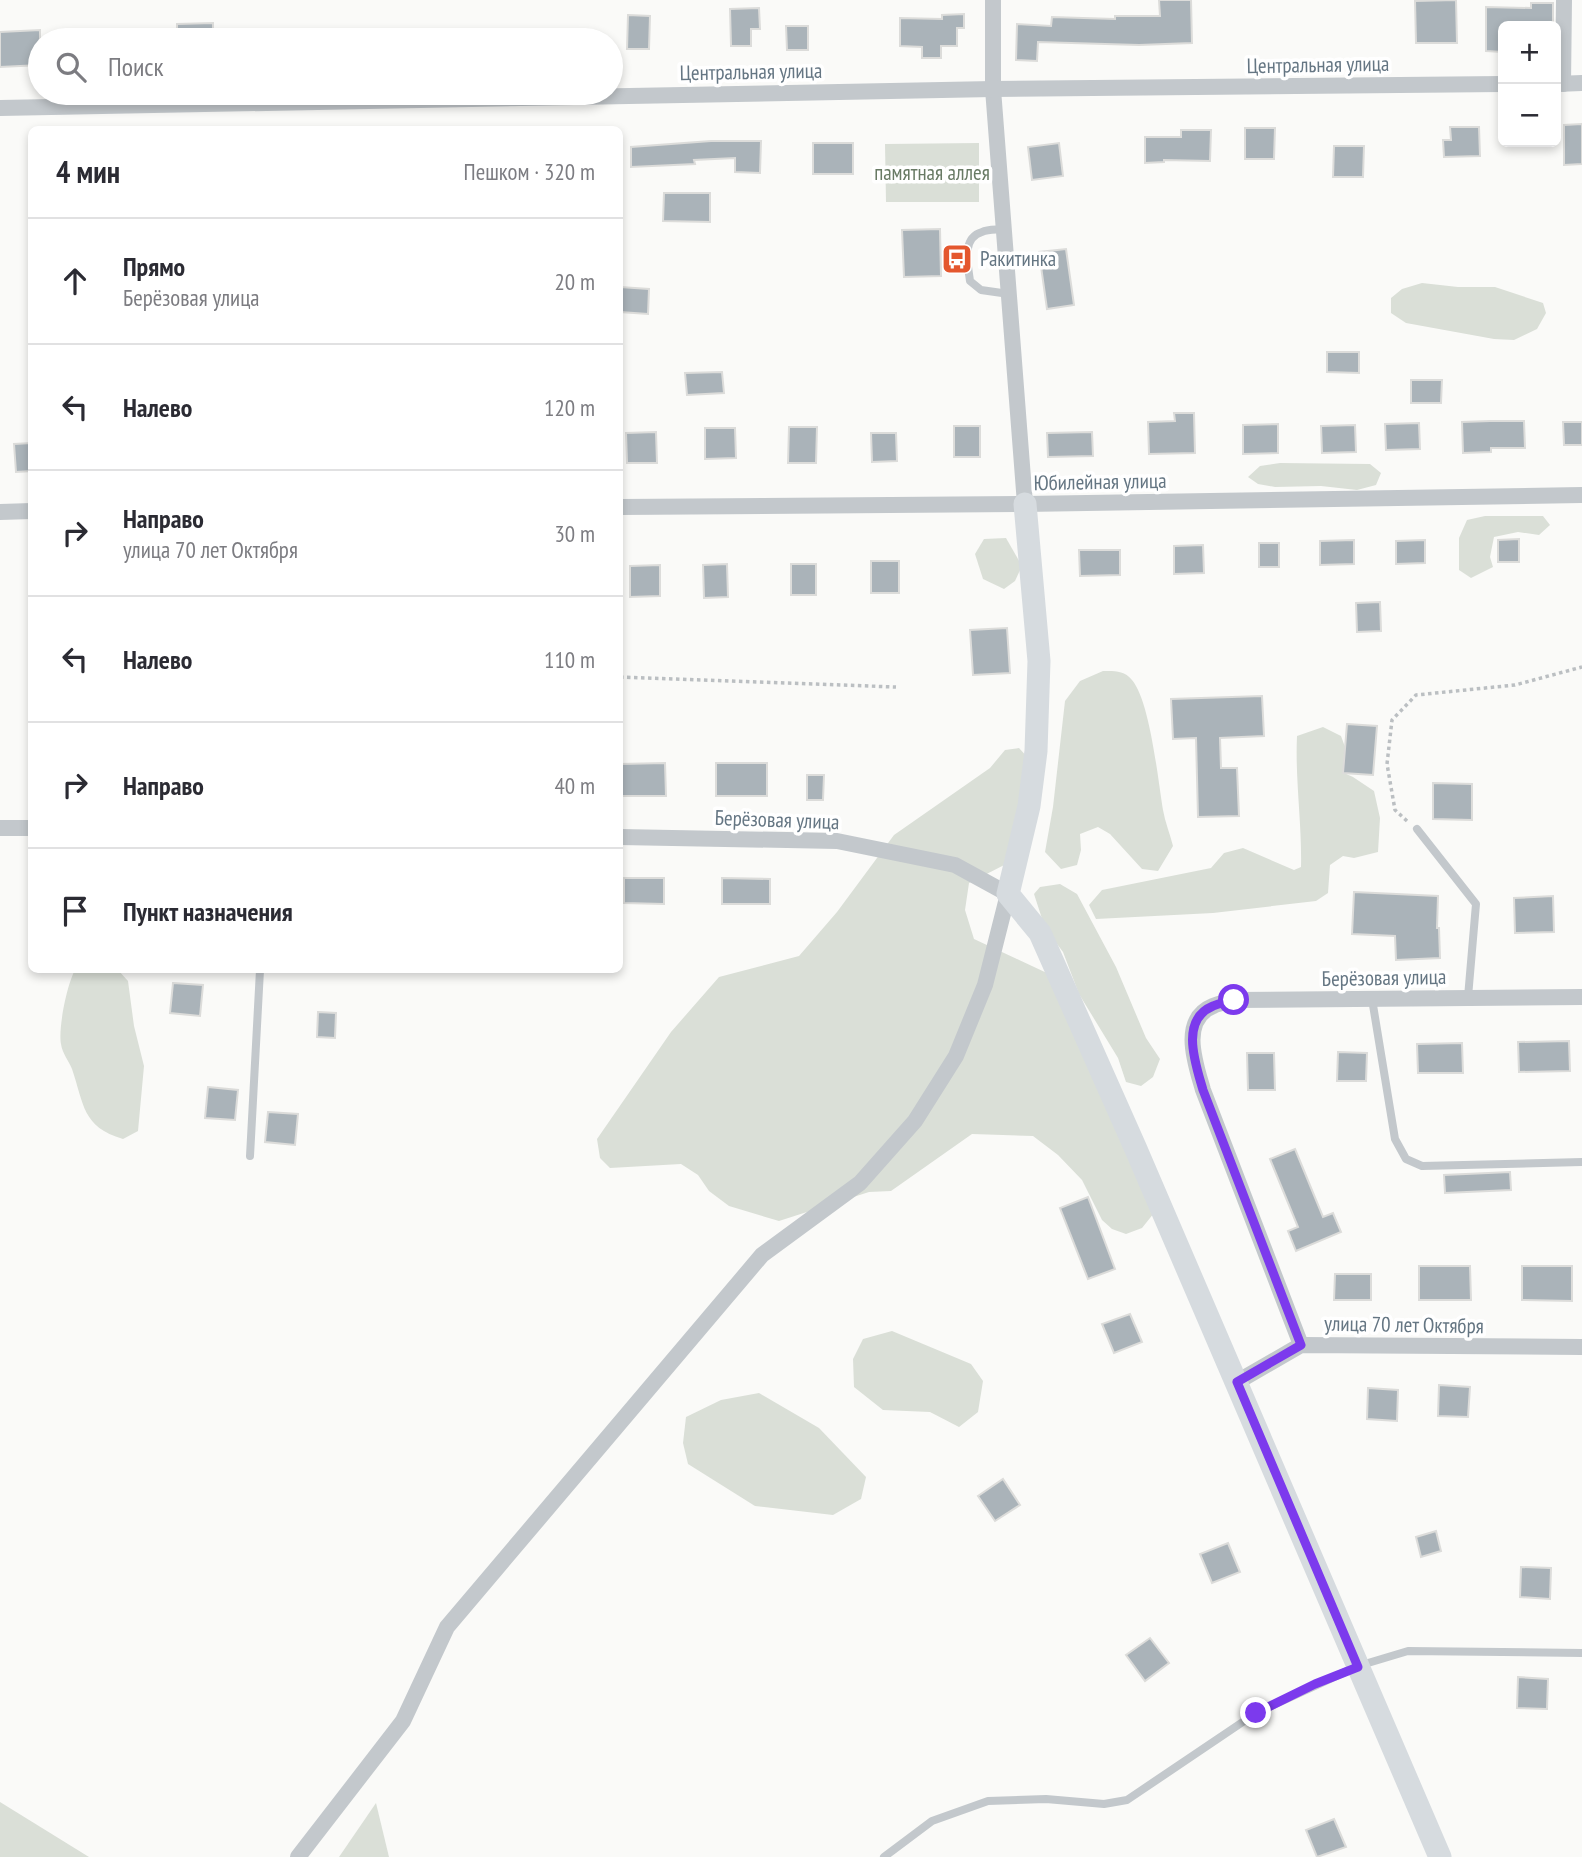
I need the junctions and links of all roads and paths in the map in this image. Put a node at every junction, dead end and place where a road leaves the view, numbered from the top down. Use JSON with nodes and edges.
{"nodes":[{"id":1,"x":993,"y":0,"type":"edge"},
{"id":2,"x":1564,"y":0,"type":"edge"},
{"id":3,"x":1561,"y":63,"type":"edge"},
{"id":4,"x":1582,"y":83,"type":"edge"},
{"id":5,"x":1498,"y":84,"type":"edge"},
{"id":6,"x":1561,"y":84,"type":"edge"},
{"id":7,"x":993,"y":89,"type":"junction"},
{"id":8,"x":623,"y":96,"type":"edge"},
{"id":9,"x":157,"y":105,"type":"edge"},
{"id":10,"x":0,"y":108,"type":"edge"},
{"id":11,"x":1004,"y":229,"type":"junction"},
{"id":12,"x":1009,"y":294,"type":"junction"},
{"id":13,"x":1582,"y":495,"type":"edge"},
{"id":14,"x":1026,"y":504,"type":"junction"},
{"id":15,"x":623,"y":507,"type":"edge"},
{"id":16,"x":28,"y":511,"type":"edge"},
{"id":17,"x":0,"y":512,"type":"edge"},
{"id":18,"x":1582,"y":667,"type":"edge"},
{"id":19,"x":623,"y":677,"type":"edge"},
{"id":20,"x":896,"y":687,"type":"dead end"},
{"id":21,"x":0,"y":828,"type":"edge"},
{"id":22,"x":28,"y":828,"type":"edge"},
{"id":23,"x":1417,"y":829,"type":"joint"},
{"id":24,"x":623,"y":837,"type":"edge"},
{"id":25,"x":1008,"y":894,"type":"junction"},
{"id":26,"x":260,"y":973,"type":"edge"},
{"id":27,"x":1468,"y":997,"type":"junction"},
{"id":28,"x":1582,"y":997,"type":"edge"},
{"id":29,"x":1372,"y":999,"type":"junction"},
{"id":30,"x":250,"y":1156,"type":"dead end"},
{"id":31,"x":1582,"y":1162,"type":"edge"},
{"id":32,"x":1301,"y":1345,"type":"junction"},
{"id":33,"x":1582,"y":1347,"type":"edge"},
{"id":34,"x":1237,"y":1382,"type":"junction"},
{"id":35,"x":1582,"y":1653,"type":"edge"},
{"id":36,"x":1358,"y":1667,"type":"junction"},
{"id":37,"x":298,"y":1857,"type":"edge"},
{"id":38,"x":884,"y":1857,"type":"edge"},
{"id":39,"x":1440,"y":1857,"type":"edge"}],
"edges":[{"from":1,"to":7,"type":"street"},
{"from":2,"to":3,"type":"street"},
{"from":4,"to":6,"type":"street"},
{"from":5,"to":7,"type":"street","name":"Центральная улица"},
{"from":7,"to":8,"type":"street","name":"Центральная улица"},
{"from":7,"to":11,"type":"street"},
{"from":9,"to":10,"type":"street","name":"Центральная улица"},
{"from":11,"to":12,"type":"street"},
{"from":11,"to":12,"type":"lane"},
{"from":12,"to":14,"type":"street"},
{"from":13,"to":14,"type":"street","name":"Юбилейная улица"},
{"from":14,"to":15,"type":"street","name":"Юбилейная улица"},
{"from":14,"to":25,"type":"street"},
{"from":16,"to":17,"type":"street"},
{"from":18,"to":23,"type":"path"},
{"from":19,"to":20,"type":"path"},
{"from":21,"to":22,"type":"street"},
{"from":23,"to":27,"type":"lane"},
{"from":24,"to":25,"type":"street","name":"Берёзовая улица"},
{"from":25,"to":34,"type":"street"},
{"from":25,"to":37,"type":"street"},
{"from":26,"to":30,"type":"lane"},
{"from":27,"to":28,"type":"street","name":"Берёзовая улица"},
{"from":27,"to":29,"type":"street","name":"Берёзовая улица"},
{"from":29,"to":31,"type":"lane"},
{"from":29,"to":32,"type":"street","name":"Берёзовая улица"},
{"from":32,"to":33,"type":"street","name":"улица 70 лет Октября"},
{"from":32,"to":34,"type":"street","name":"улица 70 лет Октября"},
{"from":34,"to":36,"type":"street"},
{"from":35,"to":36,"type":"lane"},
{"from":36,"to":38,"type":"lane"},
{"from":36,"to":39,"type":"street"}]}
